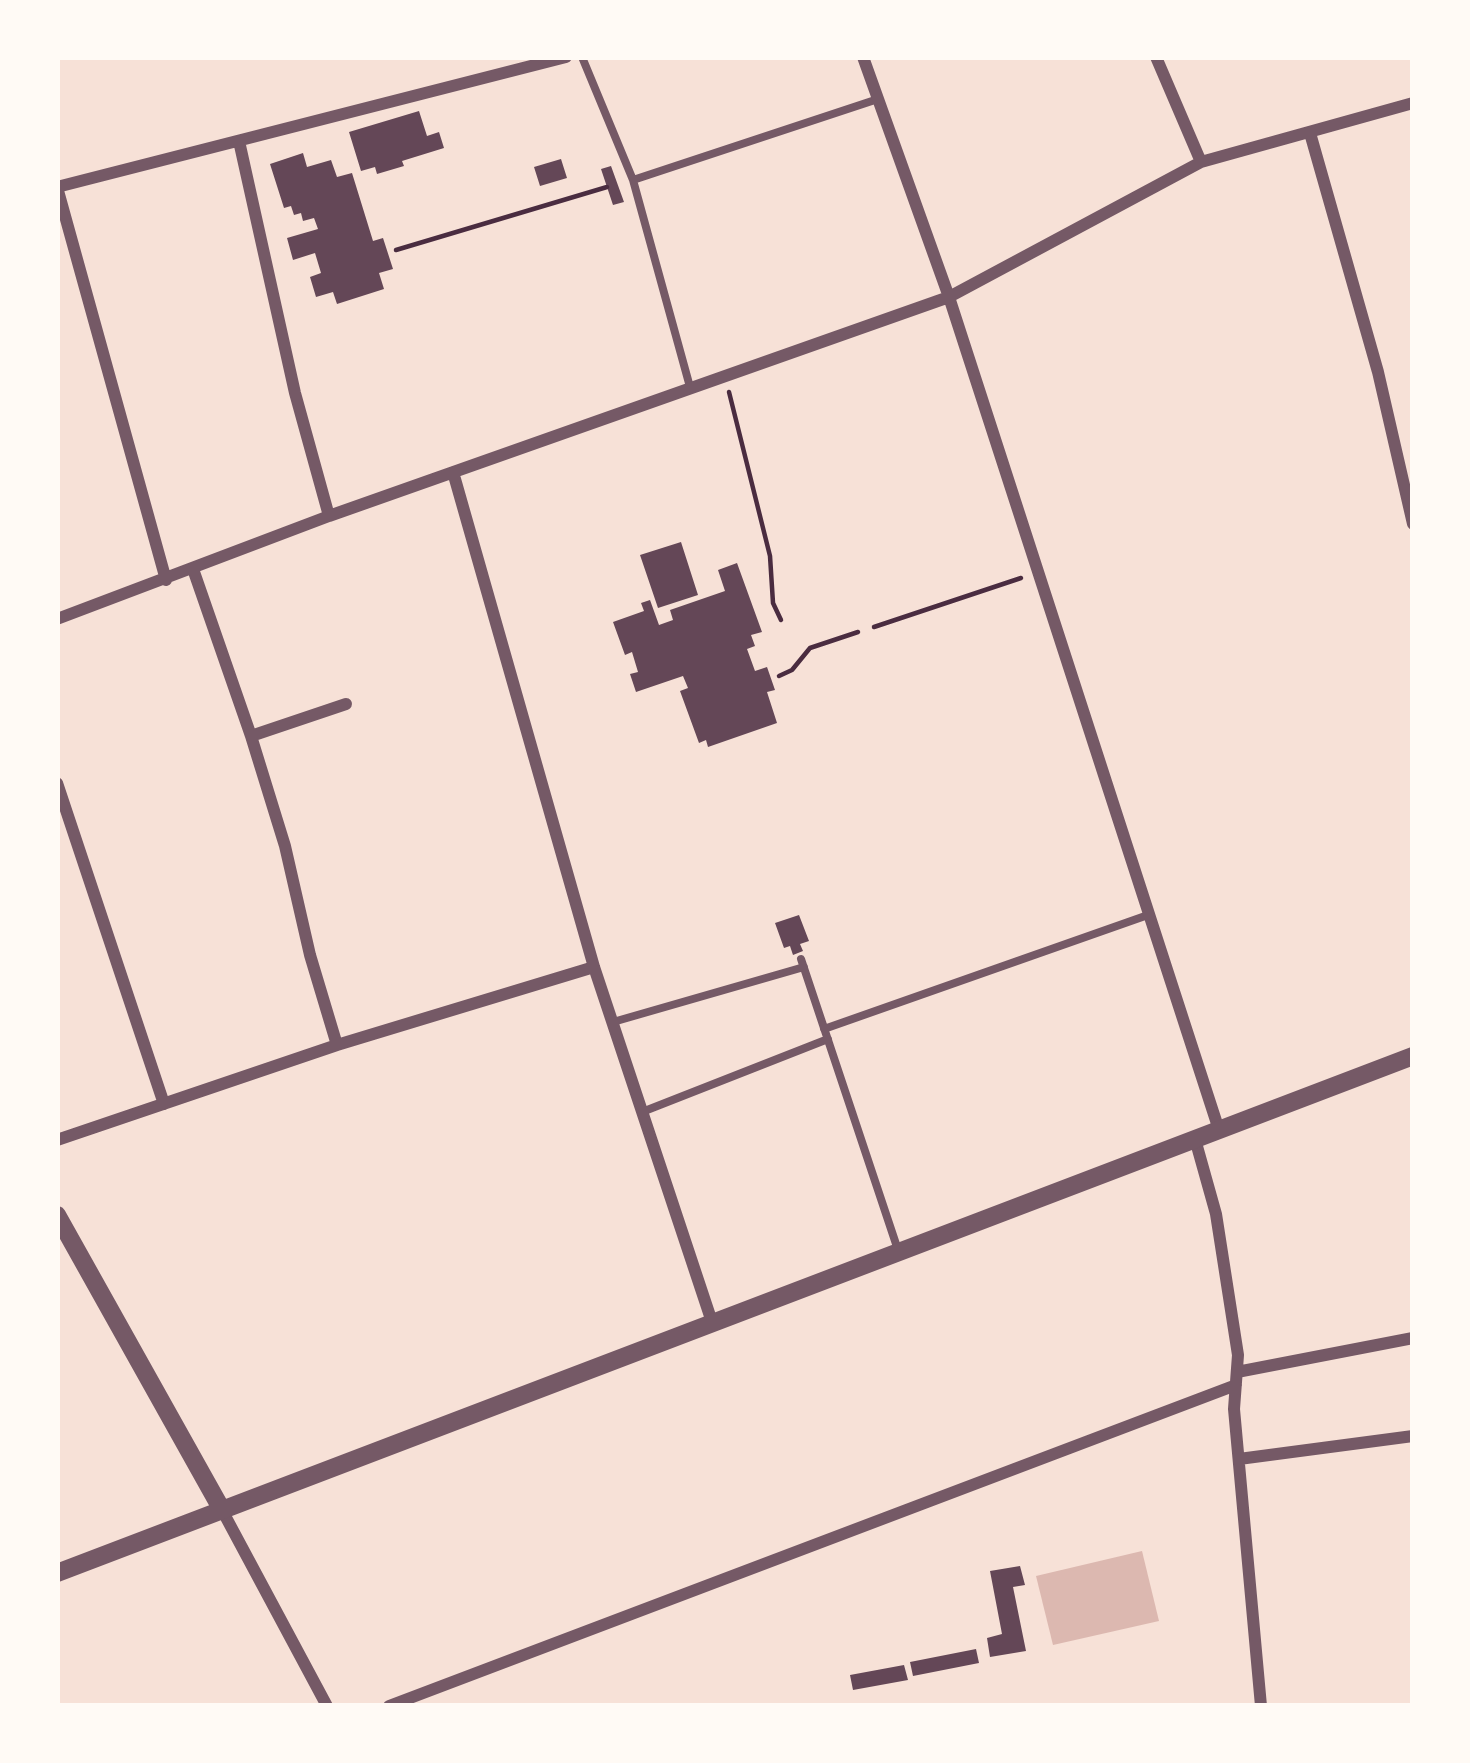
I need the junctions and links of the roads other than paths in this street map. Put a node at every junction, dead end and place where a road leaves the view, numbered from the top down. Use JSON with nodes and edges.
{"nodes":[{"id":1,"x":566,"y":57,"type":"edge"},
{"id":2,"x":582,"y":57,"type":"edge"},
{"id":3,"x":863,"y":57,"type":"edge"},
{"id":4,"x":1156,"y":57,"type":"edge"},
{"id":5,"x":878,"y":99,"type":"junction"},
{"id":6,"x":1413,"y":103,"type":"edge"},
{"id":7,"x":1310,"y":133,"type":"junction"},
{"id":8,"x":239,"y":141,"type":"junction"},
{"id":9,"x":1201,"y":162,"type":"junction"},
{"id":10,"x":633,"y":180,"type":"junction"},
{"id":11,"x":57,"y":187,"type":"edge"},
{"id":12,"x":949,"y":297,"type":"junction"},
{"id":13,"x":690,"y":388,"type":"junction"},
{"id":14,"x":453,"y":472,"type":"junction"},
{"id":15,"x":329,"y":516,"type":"junction"},
{"id":16,"x":1413,"y":524,"type":"edge"},
{"id":17,"x":194,"y":569,"type":"junction"},
{"id":18,"x":166,"y":580,"type":"junction"},
{"id":19,"x":57,"y":619,"type":"edge"},
{"id":20,"x":346,"y":704,"type":"dead end"},
{"id":21,"x":250,"y":736,"type":"junction"},
{"id":22,"x":57,"y":783,"type":"edge"},
{"id":23,"x":1148,"y":915,"type":"junction"},
{"id":24,"x":594,"y":967,"type":"junction"},
{"id":25,"x":612,"y":1022,"type":"junction"},
{"id":26,"x":826,"y":1034,"type":"junction"},
{"id":27,"x":338,"y":1046,"type":"junction"},
{"id":28,"x":1413,"y":1056,"type":"edge"},
{"id":29,"x":164,"y":1103,"type":"junction"},
{"id":30,"x":641,"y":1112,"type":"junction"},
{"id":31,"x":1219,"y":1130,"type":"junction"},
{"id":32,"x":1195,"y":1139,"type":"junction"},
{"id":33,"x":57,"y":1140,"type":"edge"},
{"id":34,"x":57,"y":1215,"type":"edge"},
{"id":35,"x":898,"y":1251,"type":"junction"},
{"id":36,"x":712,"y":1322,"type":"junction"},
{"id":37,"x":1413,"y":1339,"type":"edge"},
{"id":38,"x":1236,"y":1378,"type":"junction"},
{"id":39,"x":1413,"y":1436,"type":"edge"},
{"id":40,"x":1239,"y":1459,"type":"junction"},
{"id":41,"x":222,"y":1510,"type":"junction"},
{"id":42,"x":57,"y":1572,"type":"edge"},
{"id":43,"x":327,"y":1706,"type":"edge"},
{"id":44,"x":389,"y":1706,"type":"edge"},
{"id":45,"x":1261,"y":1706,"type":"edge"}],
"edges":[{"from":1,"to":8,"type":"street"},
{"from":2,"to":10,"type":"lane"},
{"from":3,"to":5,"type":"street"},
{"from":4,"to":9,"type":"street"},
{"from":5,"to":10,"type":"lane"},
{"from":5,"to":12,"type":"street"},
{"from":6,"to":7,"type":"street"},
{"from":7,"to":9,"type":"street"},
{"from":7,"to":16,"type":"street"},
{"from":8,"to":11,"type":"street"},
{"from":8,"to":15,"type":"street"},
{"from":9,"to":12,"type":"street"},
{"from":10,"to":13,"type":"lane"},
{"from":11,"to":18,"type":"street"},
{"from":12,"to":13,"type":"street"},
{"from":12,"to":23,"type":"street"},
{"from":13,"to":14,"type":"street"},
{"from":14,"to":15,"type":"street"},
{"from":14,"to":24,"type":"street"},
{"from":15,"to":17,"type":"street"},
{"from":17,"to":18,"type":"street"},
{"from":17,"to":21,"type":"street"},
{"from":18,"to":19,"type":"street"},
{"from":20,"to":21,"type":"street"},
{"from":21,"to":27,"type":"street"},
{"from":22,"to":29,"type":"street"},
{"from":23,"to":26,"type":"lane"},
{"from":23,"to":31,"type":"street"},
{"from":24,"to":25,"type":"street"},
{"from":24,"to":27,"type":"street"},
{"from":25,"to":26,"type":"lane"},
{"from":25,"to":30,"type":"street"},
{"from":26,"to":30,"type":"lane"},
{"from":26,"to":35,"type":"lane"},
{"from":27,"to":29,"type":"street"},
{"from":28,"to":31,"type":"street"},
{"from":29,"to":33,"type":"street"},
{"from":30,"to":36,"type":"street"},
{"from":31,"to":32,"type":"street"},
{"from":32,"to":35,"type":"street"},
{"from":32,"to":38,"type":"street"},
{"from":34,"to":41,"type":"street"},
{"from":35,"to":36,"type":"street"},
{"from":36,"to":41,"type":"street"},
{"from":37,"to":38,"type":"street"},
{"from":38,"to":40,"type":"street"},
{"from":38,"to":44,"type":"street"},
{"from":39,"to":40,"type":"street"},
{"from":40,"to":45,"type":"street"},
{"from":41,"to":42,"type":"street"},
{"from":41,"to":43,"type":"street"}]}
